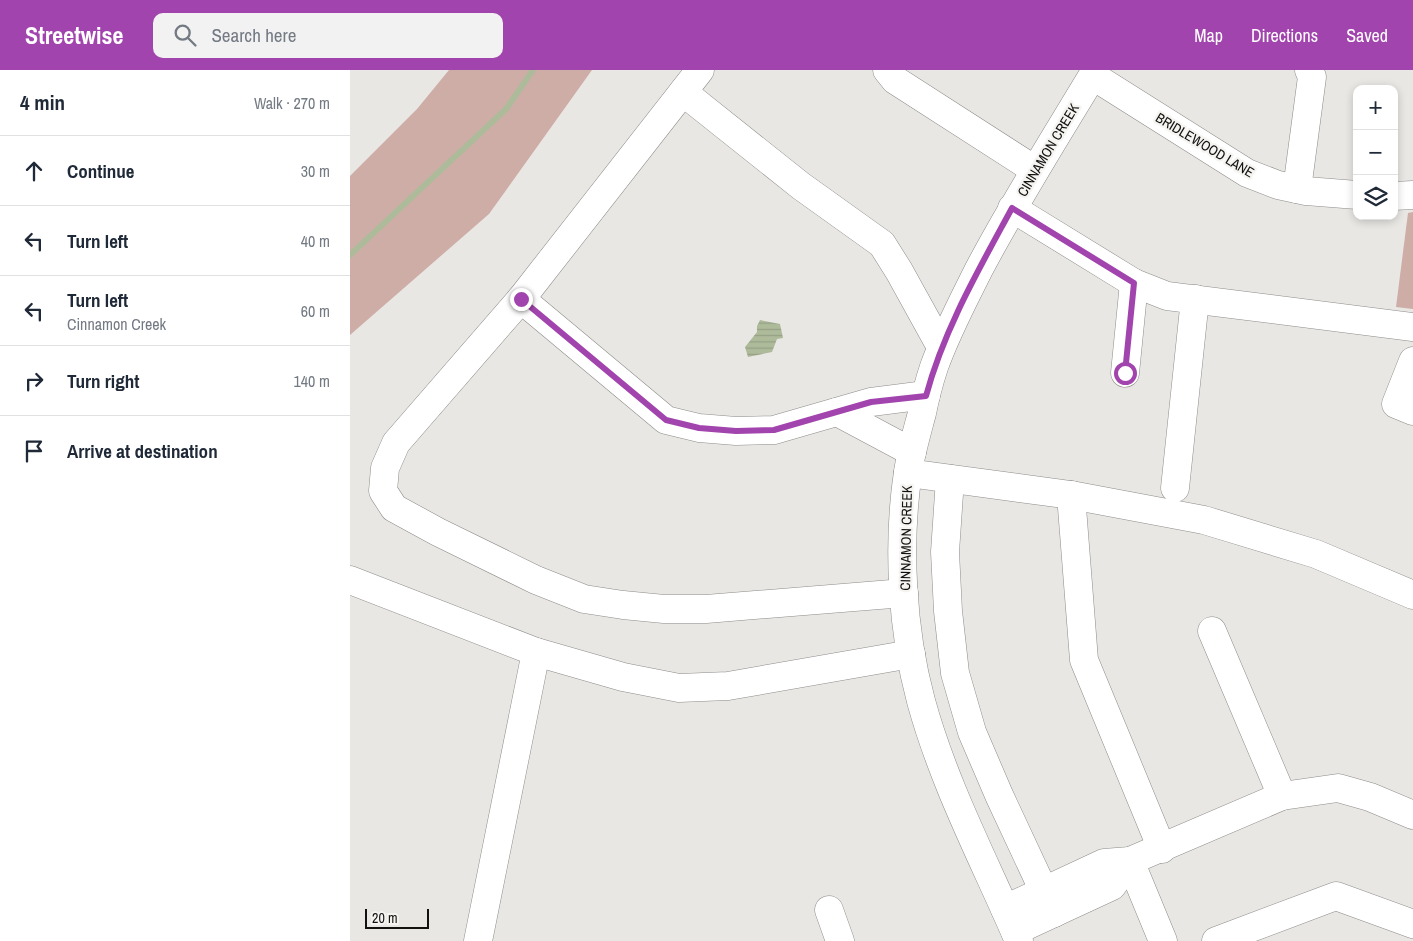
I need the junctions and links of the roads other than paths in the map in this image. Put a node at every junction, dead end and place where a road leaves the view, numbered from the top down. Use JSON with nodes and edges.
{"nodes":[{"id":1,"x":700,"y":70,"type":"edge"},
{"id":2,"x":888,"y":70,"type":"edge"},
{"id":3,"x":1309,"y":70,"type":"edge"},
{"id":4,"x":1094,"y":73,"type":"edge"},
{"id":5,"x":682,"y":92,"type":"junction"},
{"id":6,"x":1036,"y":170,"type":"junction"},
{"id":7,"x":1296,"y":189,"type":"junction"},
{"id":8,"x":1353,"y":195,"type":"edge"},
{"id":9,"x":1398,"y":196,"type":"edge"},
{"id":10,"x":1413,"y":196,"type":"edge"},
{"id":11,"x":1012,"y":208,"type":"junction"},
{"id":12,"x":1134,"y":283,"type":"junction"},
{"id":13,"x":521,"y":299,"type":"junction"},
{"id":14,"x":1195,"y":299,"type":"junction"},
{"id":15,"x":1413,"y":327,"type":"edge"},
{"id":16,"x":941,"y":347,"type":"junction"},
{"id":17,"x":1413,"y":361,"type":"edge"},
{"id":18,"x":1125,"y":373,"type":"dead end"},
{"id":19,"x":926,"y":396,"type":"junction"},
{"id":20,"x":1413,"y":411,"type":"edge"},
{"id":21,"x":837,"y":412,"type":"junction"},
{"id":22,"x":910,"y":462,"type":"junction"},
{"id":23,"x":950,"y":479,"type":"junction"},
{"id":24,"x":1175,"y":488,"type":"dead end"},
{"id":25,"x":1071,"y":495,"type":"junction"},
{"id":26,"x":350,"y":580,"type":"edge"},
{"id":27,"x":904,"y":593,"type":"junction"},
{"id":28,"x":1413,"y":595,"type":"edge"},
{"id":29,"x":1212,"y":631,"type":"dead end"},
{"id":30,"x":536,"y":652,"type":"junction"},
{"id":31,"x":911,"y":654,"type":"junction"},
{"id":32,"x":1282,"y":796,"type":"junction"},
{"id":33,"x":1413,"y":815,"type":"edge"},
{"id":34,"x":1162,"y":849,"type":"junction"},
{"id":35,"x":1130,"y":862,"type":"junction"},
{"id":36,"x":1049,"y":902,"type":"junction"},
{"id":37,"x":829,"y":910,"type":"dead end"},
{"id":38,"x":1413,"y":924,"type":"edge"},
{"id":39,"x":1013,"y":927,"type":"edge"},
{"id":40,"x":478,"y":941,"type":"edge"},
{"id":41,"x":840,"y":941,"type":"edge"},
{"id":42,"x":1163,"y":941,"type":"edge"},
{"id":43,"x":1216,"y":941,"type":"edge"}],
"edges":[{"from":1,"to":5,"type":"street"},
{"from":2,"to":6,"type":"street"},
{"from":3,"to":7,"type":"street"},
{"from":4,"to":6,"type":"street","name":"CINNAMON CREEK"},
{"from":4,"to":7,"type":"street","name":"BRIDLEWOOD LANE"},
{"from":5,"to":13,"type":"street"},
{"from":5,"to":16,"type":"street"},
{"from":6,"to":11,"type":"street","name":"CINNAMON CREEK"},
{"from":7,"to":8,"type":"street","name":"BRIDLEWOOD LANE"},
{"from":9,"to":10,"type":"street"},
{"from":11,"to":12,"type":"street"},
{"from":11,"to":16,"type":"street","name":"CINNAMON CREEK"},
{"from":12,"to":14,"type":"street"},
{"from":12,"to":18,"type":"street"},
{"from":13,"to":21,"type":"street"},
{"from":13,"to":27,"type":"street"},
{"from":14,"to":15,"type":"street"},
{"from":14,"to":24,"type":"street"},
{"from":16,"to":19,"type":"street","name":"CINNAMON CREEK"},
{"from":17,"to":20,"type":"street"},
{"from":19,"to":21,"type":"street"},
{"from":19,"to":22,"type":"street","name":"CINNAMON CREEK"},
{"from":21,"to":22,"type":"street"},
{"from":22,"to":23,"type":"street"},
{"from":22,"to":27,"type":"street","name":"CINNAMON CREEK"},
{"from":23,"to":25,"type":"street"},
{"from":23,"to":36,"type":"street"},
{"from":25,"to":28,"type":"street"},
{"from":25,"to":34,"type":"street"},
{"from":26,"to":30,"type":"street"},
{"from":27,"to":31,"type":"street","name":"CINNAMON CREEK"},
{"from":29,"to":32,"type":"street"},
{"from":30,"to":31,"type":"street"},
{"from":30,"to":40,"type":"street"},
{"from":31,"to":39,"type":"street","name":"CINNAMON CREEK"},
{"from":32,"to":33,"type":"street"},
{"from":32,"to":34,"type":"street"},
{"from":34,"to":35,"type":"street"},
{"from":35,"to":36,"type":"street"},
{"from":35,"to":42,"type":"street"},
{"from":36,"to":39,"type":"street"},
{"from":37,"to":41,"type":"street"},
{"from":38,"to":43,"type":"street"}]}
